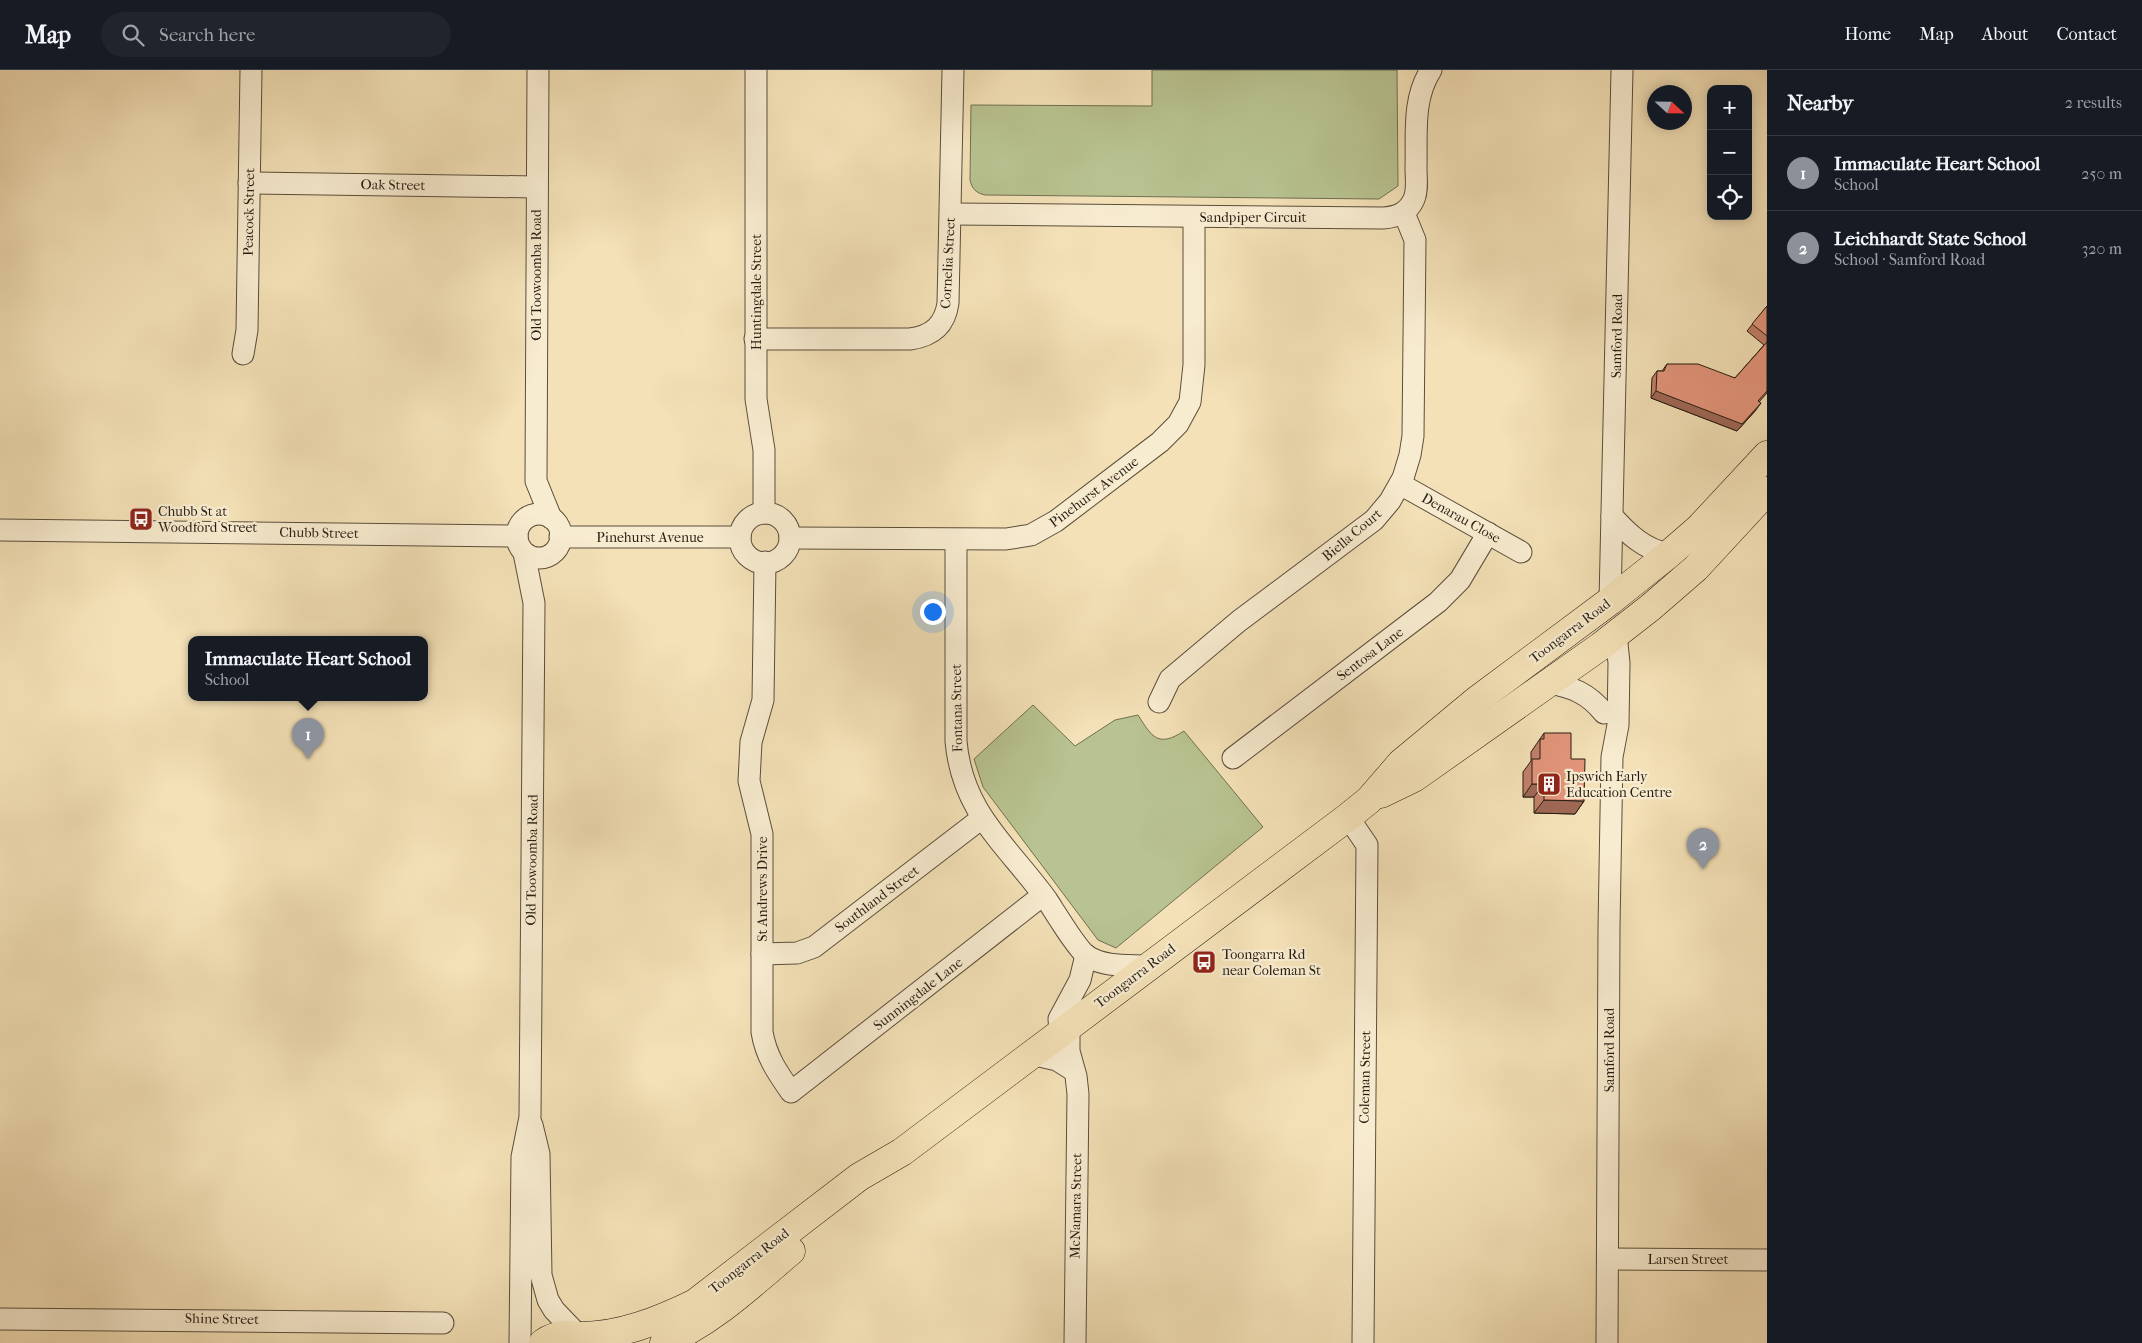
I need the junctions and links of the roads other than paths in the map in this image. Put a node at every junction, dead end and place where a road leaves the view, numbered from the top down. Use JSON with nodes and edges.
{"nodes":[{"id":1,"x":251,"y":70,"type":"edge"},
{"id":2,"x":538,"y":70,"type":"edge"},
{"id":3,"x":756,"y":70,"type":"edge"},
{"id":4,"x":953,"y":70,"type":"edge"},
{"id":5,"x":1432,"y":70,"type":"edge"},
{"id":6,"x":1622,"y":70,"type":"edge"},
{"id":7,"x":249,"y":183,"type":"junction"},
{"id":8,"x":536,"y":187,"type":"junction"},
{"id":9,"x":1404,"y":213,"type":"junction"},
{"id":10,"x":951,"y":214,"type":"junction"},
{"id":11,"x":1194,"y":217,"type":"junction"},
{"id":12,"x":755,"y":339,"type":"junction"},
{"id":13,"x":243,"y":354,"type":"dead end"},
{"id":14,"x":1767,"y":455,"type":"edge"},
{"id":15,"x":536,"y":481,"type":"junction"},
{"id":16,"x":1400,"y":484,"type":"junction"},
{"id":17,"x":1767,"y":491,"type":"edge"},
{"id":18,"x":764,"y":513,"type":"junction"},
{"id":19,"x":1612,"y":516,"type":"junction"},
{"id":20,"x":0,"y":530,"type":"edge"},
{"id":21,"x":1488,"y":533,"type":"junction"},
{"id":22,"x":522,"y":536,"type":"junction"},
{"id":23,"x":554,"y":537,"type":"junction"},
{"id":24,"x":740,"y":537,"type":"junction"},
{"id":25,"x":790,"y":538,"type":"junction"},
{"id":26,"x":956,"y":541,"type":"junction"},
{"id":27,"x":1522,"y":552,"type":"dead end"},
{"id":28,"x":1669,"y":554,"type":"junction"},
{"id":29,"x":765,"y":562,"type":"junction"},
{"id":30,"x":1610,"y":601,"type":"junction"},
{"id":31,"x":534,"y":603,"type":"junction"},
{"id":32,"x":1611,"y":638,"type":"junction"},
{"id":33,"x":1548,"y":683,"type":"junction"},
{"id":34,"x":1159,"y":702,"type":"dead end"},
{"id":35,"x":1604,"y":712,"type":"junction"},
{"id":36,"x":1612,"y":757,"type":"junction"},
{"id":37,"x":1233,"y":758,"type":"dead end"},
{"id":38,"x":1359,"y":808,"type":"junction"},
{"id":39,"x":982,"y":818,"type":"junction"},
{"id":40,"x":1043,"y":895,"type":"junction"},
{"id":41,"x":762,"y":954,"type":"junction"},
{"id":42,"x":1086,"y":955,"type":"junction"},
{"id":43,"x":1146,"y":966,"type":"junction"},
{"id":44,"x":1065,"y":1028,"type":"junction"},
{"id":45,"x":1031,"y":1054,"type":"junction"},
{"id":46,"x":1073,"y":1070,"type":"junction"},
{"id":47,"x":791,"y":1092,"type":"joint"},
{"id":48,"x":530,"y":1117,"type":"junction"},
{"id":49,"x":902,"y":1152,"type":"junction"},
{"id":50,"x":1608,"y":1259,"type":"junction"},
{"id":51,"x":1767,"y":1260,"type":"edge"},
{"id":52,"x":0,"y":1319,"type":"edge"},
{"id":53,"x":443,"y":1323,"type":"dead end"},
{"id":54,"x":584,"y":1338,"type":"edge"},
{"id":55,"x":520,"y":1343,"type":"edge"},
{"id":56,"x":543,"y":1343,"type":"edge"},
{"id":57,"x":664,"y":1343,"type":"edge"},
{"id":58,"x":1075,"y":1343,"type":"edge"},
{"id":59,"x":1363,"y":1343,"type":"edge"},
{"id":60,"x":1607,"y":1343,"type":"edge"}],
"edges":[{"from":1,"to":7,"type":"street","name":"Peacock Street"},
{"from":2,"to":8,"type":"street","name":"Old Toowoomba Road"},
{"from":3,"to":12,"type":"street","name":"Huntingdale Street"},
{"from":4,"to":10,"type":"street","name":"Cornelia Street"},
{"from":5,"to":9,"type":"street"},
{"from":6,"to":19,"type":"street","name":"Samford Road"},
{"from":7,"to":8,"type":"street","name":"Oak Street"},
{"from":7,"to":13,"type":"street","name":"Peacock Street"},
{"from":8,"to":15,"type":"street","name":"Old Toowoomba Road"},
{"from":9,"to":11,"type":"street","name":"Sandpiper Circuit"},
{"from":9,"to":16,"type":"street","name":"Biella Court"},
{"from":10,"to":11,"type":"street","name":"Sandpiper Circuit"},
{"from":10,"to":12,"type":"street","name":"Cornelia Street"},
{"from":11,"to":26,"type":"street","name":"Pinehurst Avenue"},
{"from":12,"to":18,"type":"street","name":"Huntingdale Street"},
{"from":14,"to":28,"type":"main road","name":"Toongarra Road"},
{"from":15,"to":22,"type":"street","name":"Old Toowoomba Road"},
{"from":15,"to":23,"type":"street","name":"Old Toowoomba Road"},
{"from":16,"to":21,"type":"street","name":"Denarau Close"},
{"from":16,"to":34,"type":"street","name":"Biella Court"},
{"from":17,"to":32,"type":"main road","name":"Toongarra Road"},
{"from":18,"to":24,"type":"street"},
{"from":18,"to":25,"type":"street"},
{"from":19,"to":28,"type":"street"},
{"from":19,"to":30,"type":"street","name":"Samford Road"},
{"from":20,"to":22,"type":"street","name":"Chubb Street"},
{"from":21,"to":27,"type":"street","name":"Denarau Close"},
{"from":21,"to":37,"type":"street","name":"Sentosa Lane"},
{"from":22,"to":23,"type":"street"},
{"from":22,"to":23,"type":"street"},
{"from":22,"to":31,"type":"street","name":"Old Toowoomba Road"},
{"from":23,"to":24,"type":"street","name":"Pinehurst Avenue"},
{"from":23,"to":31,"type":"street","name":"Old Toowoomba Road"},
{"from":24,"to":29,"type":"street"},
{"from":25,"to":26,"type":"street","name":"Pinehurst Avenue"},
{"from":25,"to":29,"type":"street"},
{"from":26,"to":39,"type":"street","name":"Fontana Street"},
{"from":28,"to":30,"type":"main road","name":"Toongarra Road"},
{"from":29,"to":41,"type":"street","name":"St Andrews Drive"},
{"from":30,"to":32,"type":"main road","name":"Samford Road"},
{"from":30,"to":38,"type":"main road","name":"Toongarra Road"},
{"from":31,"to":48,"type":"street","name":"Old Toowoomba Road"},
{"from":32,"to":33,"type":"main road","name":"Toongarra Road"},
{"from":32,"to":35,"type":"street","name":"Samford Road"},
{"from":32,"to":36,"type":"street","name":"Samford Road"},
{"from":33,"to":35,"type":"street"},
{"from":33,"to":38,"type":"main road","name":"Toongarra Road"},
{"from":35,"to":36,"type":"street","name":"Samford Road"},
{"from":36,"to":50,"type":"street","name":"Samford Road"},
{"from":38,"to":43,"type":"main road","name":"Toongarra Road"},
{"from":38,"to":59,"type":"street","name":"Coleman Street"},
{"from":39,"to":40,"type":"street","name":"Fontana Street"},
{"from":39,"to":41,"type":"street","name":"Southland Street"},
{"from":40,"to":42,"type":"street","name":"Fontana Street"},
{"from":40,"to":47,"type":"street","name":"Sunningdale Lane"},
{"from":41,"to":47,"type":"street","name":"St Andrews Drive"},
{"from":42,"to":43,"type":"street"},
{"from":42,"to":44,"type":"street"},
{"from":43,"to":44,"type":"main road","name":"Toongarra Road"},
{"from":44,"to":45,"type":"main road","name":"Toongarra Road"},
{"from":44,"to":46,"type":"street","name":"McNamara Street"},
{"from":45,"to":46,"type":"street"},
{"from":45,"to":49,"type":"main road","name":"Toongarra Road"},
{"from":46,"to":58,"type":"street","name":"McNamara Street"},
{"from":48,"to":54,"type":"street","name":"Old Toowoomba Road"},
{"from":48,"to":55,"type":"street","name":"Old Toowoomba Road"},
{"from":49,"to":54,"type":"main road","name":"Toongarra Road"},
{"from":49,"to":57,"type":"main road","name":"Toongarra Road"},
{"from":50,"to":51,"type":"street","name":"Larsen Street"},
{"from":50,"to":60,"type":"street","name":"Samford Road"},
{"from":52,"to":53,"type":"street","name":"Shine Street"},
{"from":54,"to":56,"type":"main road","name":"Toongarra Road"}]}
